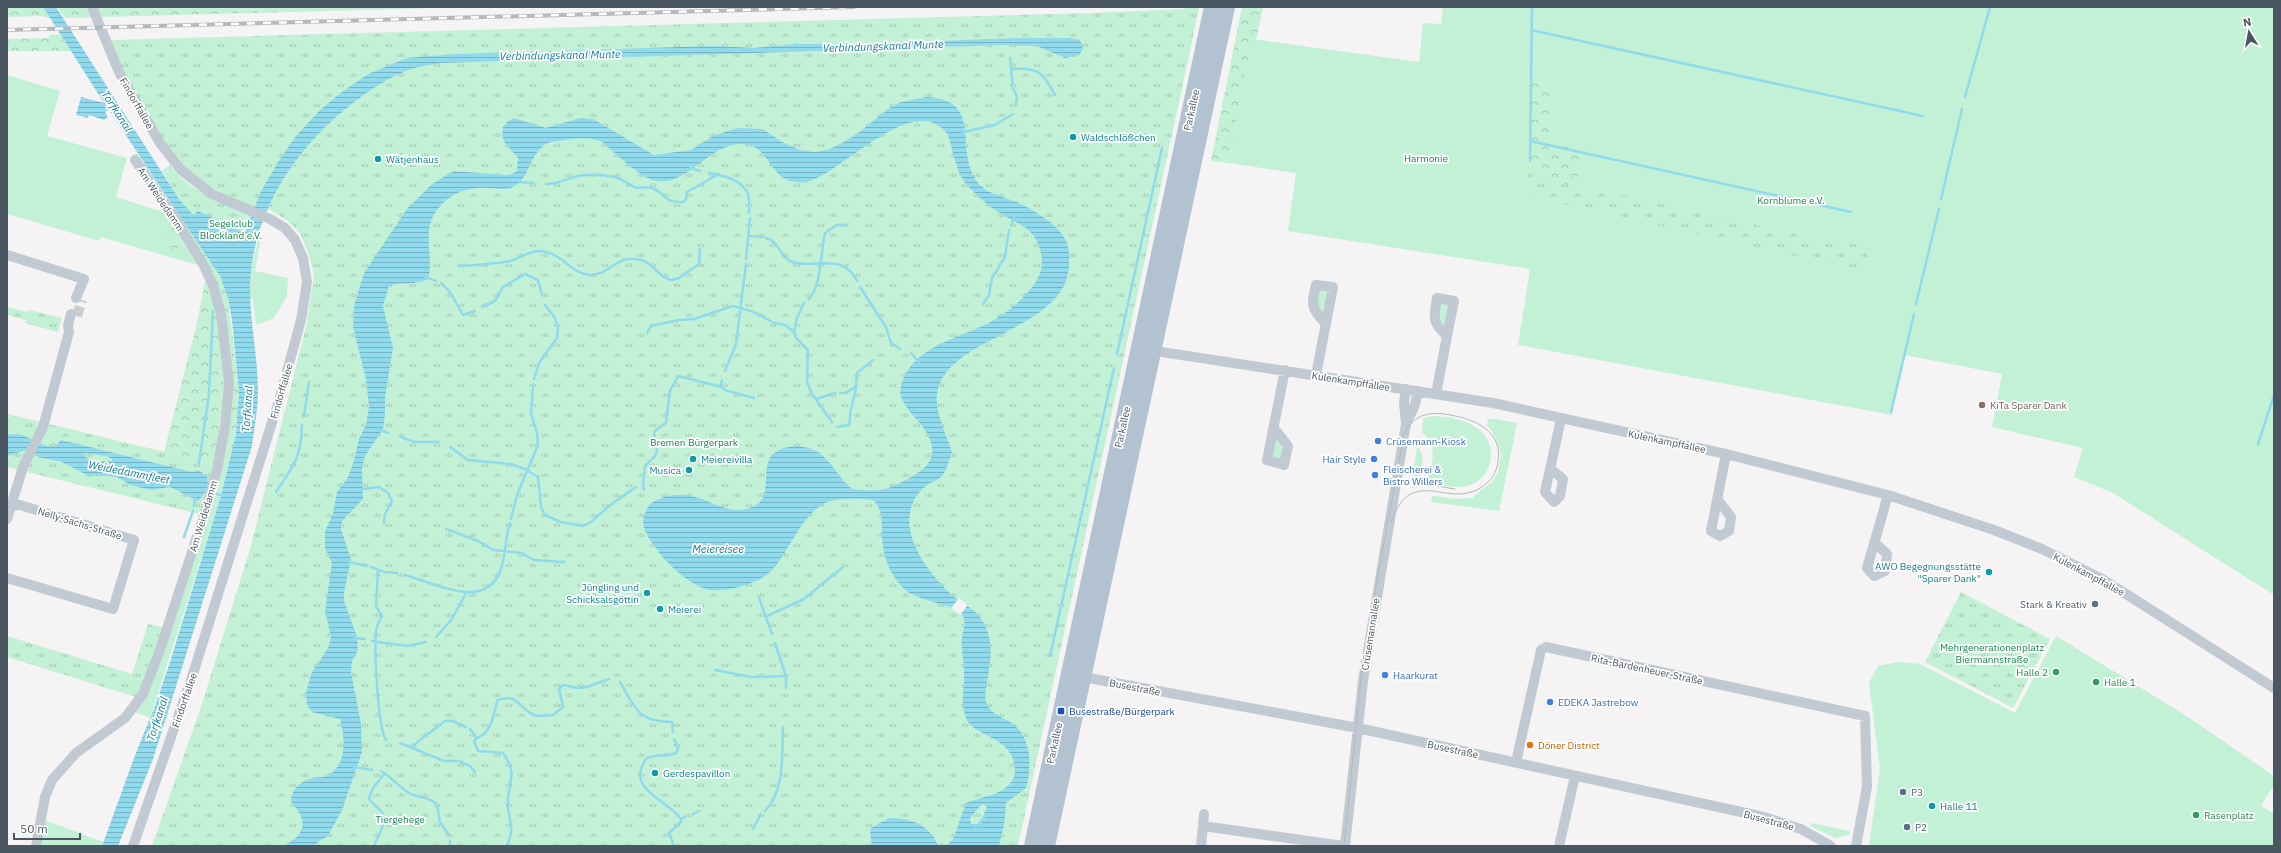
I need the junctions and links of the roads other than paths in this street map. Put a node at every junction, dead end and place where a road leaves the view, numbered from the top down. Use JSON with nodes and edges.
{"nodes":[{"id":1,"x":92,"y":7,"type":"edge"},
{"id":2,"x":1212,"y":7,"type":"edge"},
{"id":3,"x":1227,"y":7,"type":"edge"},
{"id":4,"x":135,"y":160,"type":"dead end"},
{"id":5,"x":7,"y":255,"type":"edge"},
{"id":6,"x":78,"y":299,"type":"tunnel mouth"},
{"id":7,"x":74,"y":315,"type":"tunnel mouth"},
{"id":8,"x":1325,"y":323,"type":"dead end"},
{"id":9,"x":1447,"y":336,"type":"dead end"},
{"id":10,"x":1147,"y":350,"type":"junction"},
{"id":11,"x":1285,"y":370,"type":"junction"},
{"id":12,"x":1316,"y":375,"type":"junction"},
{"id":13,"x":1406,"y":390,"type":"junction"},
{"id":14,"x":1418,"y":392,"type":"junction"},
{"id":15,"x":1436,"y":394,"type":"junction"},
{"id":16,"x":1561,"y":419,"type":"junction"},
{"id":17,"x":1406,"y":424,"type":"junction"},
{"id":18,"x":1274,"y":428,"type":"dead end"},
{"id":19,"x":1726,"y":454,"type":"junction"},
{"id":20,"x":1551,"y":469,"type":"dead end"},
{"id":21,"x":1888,"y":495,"type":"junction"},
{"id":22,"x":1718,"y":500,"type":"dead end"},
{"id":23,"x":9,"y":506,"type":"edge"},
{"id":24,"x":7,"y":519,"type":"edge"},
{"id":25,"x":1874,"y":542,"type":"dead end"},
{"id":26,"x":7,"y":578,"type":"edge"},
{"id":27,"x":1077,"y":676,"type":"junction"},
{"id":28,"x":2274,"y":688,"type":"edge"},
{"id":29,"x":1358,"y":728,"type":"junction"},
{"id":30,"x":1516,"y":762,"type":"junction"},
{"id":31,"x":1575,"y":776,"type":"junction"},
{"id":32,"x":1204,"y":814,"type":"dead end"},
{"id":33,"x":1203,"y":826,"type":"junction"},
{"id":34,"x":36,"y":846,"type":"edge"},
{"id":35,"x":133,"y":846,"type":"edge"},
{"id":36,"x":1032,"y":846,"type":"edge"},
{"id":37,"x":1047,"y":846,"type":"edge"},
{"id":38,"x":1200,"y":846,"type":"edge"},
{"id":39,"x":1344,"y":846,"type":"edge"},
{"id":40,"x":1559,"y":846,"type":"edge"},
{"id":41,"x":1830,"y":846,"type":"edge"},
{"id":42,"x":1856,"y":846,"type":"edge"}],
"edges":[{"from":1,"to":35,"type":"street","name":"Findorffallee"},
{"from":2,"to":10,"type":"main road","name":"Parkallee"},
{"from":3,"to":10,"type":"main road","name":"Parkallee"},
{"from":4,"to":34,"type":"street","name":"Am Weidedamm"},
{"from":5,"to":6,"type":"street"},
{"from":7,"to":23,"type":"street"},
{"from":8,"to":12,"type":"street"},
{"from":9,"to":15,"type":"street"},
{"from":10,"to":11,"type":"street","name":"Kulenkampffallee"},
{"from":10,"to":27,"type":"main road","name":"Parkallee"},
{"from":11,"to":12,"type":"street","name":"Kulenkampffallee"},
{"from":11,"to":18,"type":"street"},
{"from":12,"to":13,"type":"street","name":"Kulenkampffallee"},
{"from":13,"to":14,"type":"street","name":"Kulenkampffallee"},
{"from":13,"to":17,"type":"street","name":"Crüsemannallee"},
{"from":14,"to":15,"type":"street","name":"Kulenkampffallee"},
{"from":14,"to":17,"type":"street","name":"Crüsemannallee"},
{"from":15,"to":16,"type":"street","name":"Kulenkampffallee"},
{"from":16,"to":19,"type":"street","name":"Kulenkampffallee"},
{"from":16,"to":20,"type":"street"},
{"from":17,"to":29,"type":"street","name":"Crüsemannallee"},
{"from":19,"to":21,"type":"street","name":"Kulenkampffallee"},
{"from":19,"to":22,"type":"street"},
{"from":21,"to":25,"type":"street"},
{"from":21,"to":28,"type":"street","name":"Kulenkampffallee"},
{"from":23,"to":24,"type":"street"},
{"from":23,"to":26,"type":"street","name":"Nelly-Sachs-Straße"},
{"from":27,"to":29,"type":"street","name":"Busestraße"},
{"from":27,"to":36,"type":"main road","name":"Parkallee"},
{"from":27,"to":37,"type":"main road","name":"Parkallee"},
{"from":29,"to":30,"type":"street","name":"Busestraße"},
{"from":29,"to":39,"type":"street","name":"Crüsemannallee"},
{"from":30,"to":31,"type":"street","name":"Busestraße"},
{"from":30,"to":42,"type":"street","name":"Rita-Bardenheuer-Straße"},
{"from":31,"to":40,"type":"street"},
{"from":31,"to":41,"type":"street","name":"Busestraße"},
{"from":32,"to":33,"type":"street"},
{"from":33,"to":38,"type":"street"},
{"from":33,"to":39,"type":"street"}]}
